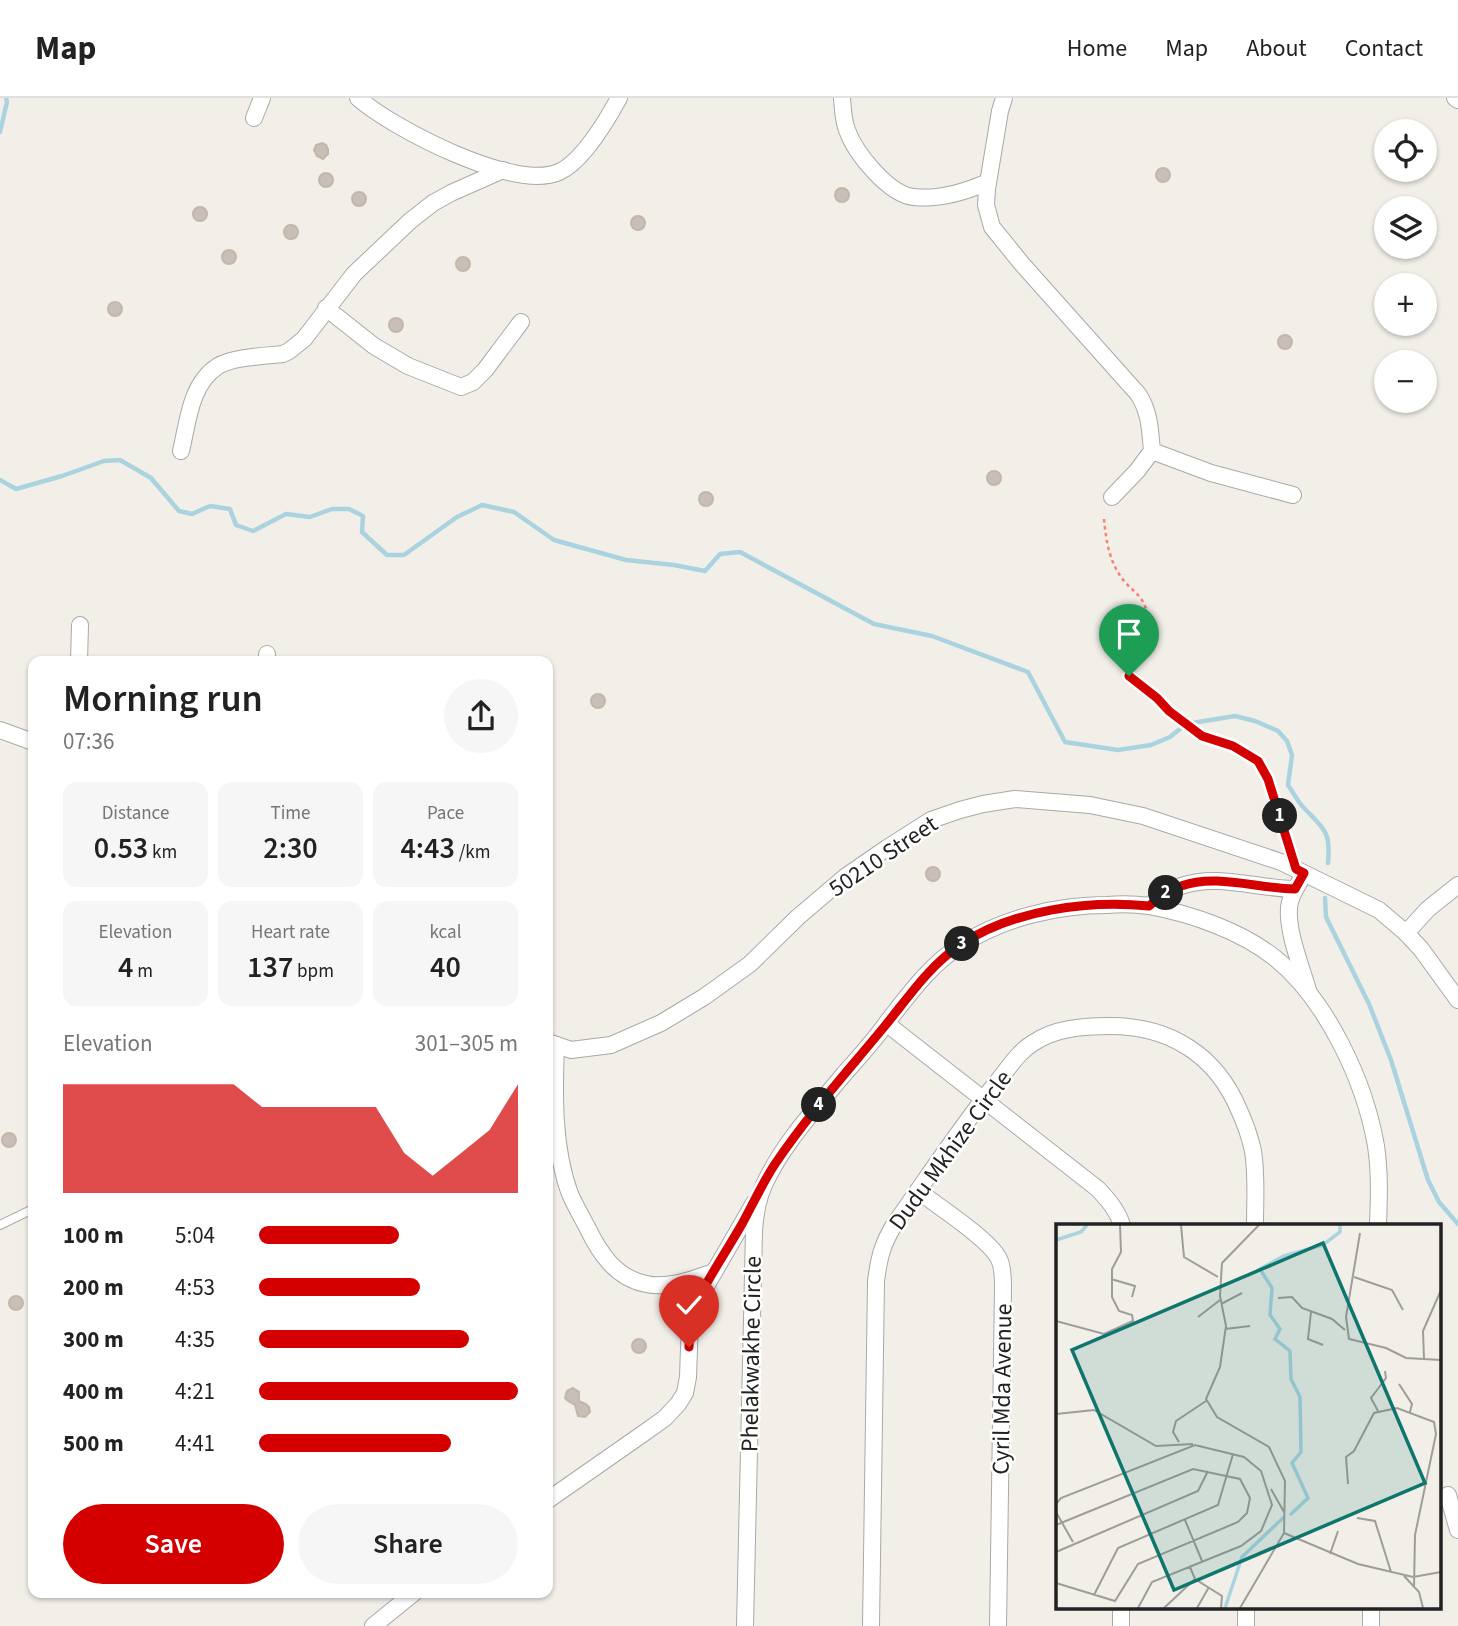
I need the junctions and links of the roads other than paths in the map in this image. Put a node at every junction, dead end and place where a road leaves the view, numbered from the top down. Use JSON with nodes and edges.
{"nodes":[{"id":1,"x":262,"y":98,"type":"edge"},
{"id":2,"x":358,"y":98,"type":"edge"},
{"id":3,"x":619,"y":98,"type":"edge"},
{"id":4,"x":842,"y":98,"type":"edge"},
{"id":5,"x":1004,"y":98,"type":"edge"},
{"id":6,"x":254,"y":118,"type":"dead end"},
{"id":7,"x":503,"y":170,"type":"junction"},
{"id":8,"x":988,"y":182,"type":"junction"},
{"id":9,"x":326,"y":308,"type":"junction"},
{"id":10,"x":521,"y":322,"type":"dead end"},
{"id":11,"x":181,"y":451,"type":"dead end"},
{"id":12,"x":1152,"y":452,"type":"junction"},
{"id":13,"x":1293,"y":495,"type":"dead end"},
{"id":14,"x":1112,"y":497,"type":"dead end"},
{"id":15,"x":80,"y":625,"type":"dead end"},
{"id":16,"x":79,"y":656,"type":"edge"},
{"id":17,"x":0,"y":730,"type":"edge"},
{"id":18,"x":28,"y":740,"type":"edge"},
{"id":19,"x":1300,"y":871,"type":"junction"},
{"id":20,"x":1458,"y":885,"type":"edge"},
{"id":21,"x":1295,"y":889,"type":"junction"},
{"id":22,"x":1149,"y":906,"type":"junction"},
{"id":23,"x":1406,"y":933,"type":"junction"},
{"id":24,"x":1310,"y":996,"type":"junction"},
{"id":25,"x":1458,"y":1000,"type":"edge"},
{"id":26,"x":887,"y":1024,"type":"junction"},
{"id":27,"x":553,"y":1044,"type":"edge"},
{"id":28,"x":553,"y":1060,"type":"edge"},
{"id":29,"x":983,"y":1100,"type":"junction"},
{"id":30,"x":763,"y":1187,"type":"junction"},
{"id":31,"x":918,"y":1191,"type":"junction"},
{"id":32,"x":28,"y":1211,"type":"edge"},
{"id":33,"x":1122,"y":1224,"type":"edge"},
{"id":34,"x":1255,"y":1224,"type":"edge"},
{"id":35,"x":1378,"y":1224,"type":"edge"},
{"id":36,"x":0,"y":1225,"type":"edge"},
{"id":37,"x":714,"y":1272,"type":"junction"},
{"id":38,"x":1448,"y":1493,"type":"edge"},
{"id":39,"x":553,"y":1497,"type":"edge"},
{"id":40,"x":1458,"y":1530,"type":"edge"},
{"id":41,"x":408,"y":1598,"type":"edge"},
{"id":42,"x":1121,"y":1608,"type":"edge"},
{"id":43,"x":1247,"y":1608,"type":"edge"},
{"id":44,"x":1371,"y":1608,"type":"edge"},
{"id":45,"x":373,"y":1626,"type":"edge"},
{"id":46,"x":746,"y":1626,"type":"edge"},
{"id":47,"x":871,"y":1626,"type":"edge"},
{"id":48,"x":998,"y":1626,"type":"edge"},
{"id":49,"x":1121,"y":1626,"type":"edge"},
{"id":50,"x":1246,"y":1626,"type":"edge"},
{"id":51,"x":1371,"y":1626,"type":"edge"}],
"edges":[{"from":1,"to":6,"type":"street"},
{"from":2,"to":7,"type":"street"},
{"from":3,"to":7,"type":"street"},
{"from":4,"to":8,"type":"street"},
{"from":5,"to":8,"type":"street"},
{"from":7,"to":9,"type":"street"},
{"from":8,"to":12,"type":"street"},
{"from":9,"to":10,"type":"street"},
{"from":9,"to":11,"type":"street"},
{"from":12,"to":13,"type":"street"},
{"from":12,"to":14,"type":"street"},
{"from":15,"to":16,"type":"street"},
{"from":17,"to":18,"type":"street"},
{"from":19,"to":21,"type":"street"},
{"from":19,"to":23,"type":"street","name":"50210 Street"},
{"from":19,"to":27,"type":"street","name":"50210 Street"},
{"from":20,"to":23,"type":"street"},
{"from":21,"to":22,"type":"street"},
{"from":21,"to":24,"type":"street"},
{"from":22,"to":24,"type":"street","name":"Phelakwakhe Circle"},
{"from":22,"to":26,"type":"street","name":"Phelakwakhe Circle"},
{"from":23,"to":25,"type":"street","name":"50210 Street"},
{"from":24,"to":35,"type":"street","name":"Phelakwakhe Circle"},
{"from":26,"to":29,"type":"street"},
{"from":26,"to":30,"type":"street","name":"Phelakwakhe Circle"},
{"from":28,"to":37,"type":"street"},
{"from":29,"to":31,"type":"street","name":"Dudu Mkhize Circle"},
{"from":29,"to":33,"type":"street"},
{"from":29,"to":34,"type":"street","name":"Dudu Mkhize Circle"},
{"from":30,"to":37,"type":"street"},
{"from":30,"to":46,"type":"street","name":"Phelakwakhe Circle"},
{"from":31,"to":47,"type":"street","name":"Dudu Mkhize Circle"},
{"from":31,"to":48,"type":"street","name":"Cyril Mda Avenue"},
{"from":32,"to":36,"type":"lane"},
{"from":37,"to":39,"type":"street"},
{"from":38,"to":40,"type":"street"},
{"from":41,"to":45,"type":"street"},
{"from":42,"to":49,"type":"street"},
{"from":43,"to":50,"type":"street"},
{"from":44,"to":51,"type":"street"}]}
